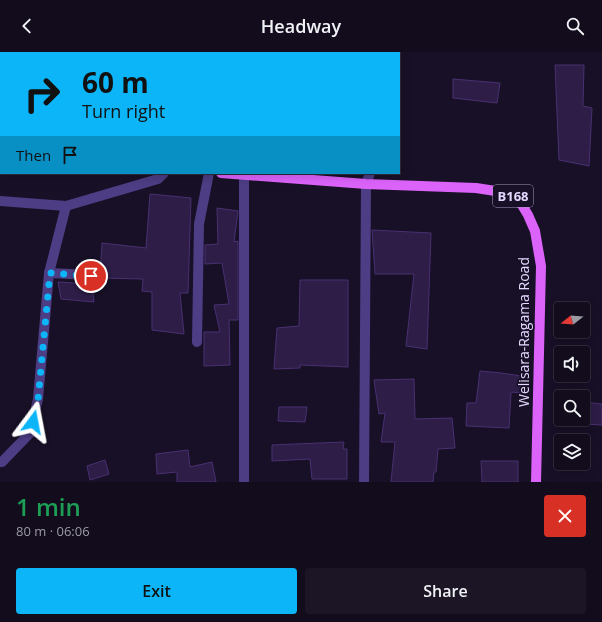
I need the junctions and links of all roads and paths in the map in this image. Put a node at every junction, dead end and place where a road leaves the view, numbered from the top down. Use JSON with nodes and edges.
{"nodes":[{"id":1,"x":163,"y":174,"type":"edge"},
{"id":2,"x":209,"y":174,"type":"edge"},
{"id":3,"x":232,"y":174,"type":"edge"},
{"id":4,"x":370,"y":174,"type":"edge"},
{"id":5,"x":244,"y":175,"type":"junction"},
{"id":6,"x":366,"y":184,"type":"junction"},
{"id":7,"x":0,"y":201,"type":"edge"},
{"id":8,"x":66,"y":206,"type":"junction"},
{"id":9,"x":50,"y":273,"type":"junction"},
{"id":10,"x":91,"y":276,"type":"dead end"},
{"id":11,"x":197,"y":342,"type":"dead end"},
{"id":12,"x":0,"y":462,"type":"edge"},
{"id":13,"x":244,"y":482,"type":"edge"},
{"id":14,"x":364,"y":482,"type":"edge"},
{"id":15,"x":536,"y":482,"type":"edge"}],
"edges":[{"from":1,"to":8,"type":"street"},
{"from":2,"to":11,"type":"street"},
{"from":3,"to":5,"type":"main road","name":"Welisara-Ragama Road","number":"B168"},
{"from":4,"to":6,"type":"street"},
{"from":5,"to":6,"type":"main road","name":"Welisara-Ragama Road","number":"B168"},
{"from":5,"to":13,"type":"street"},
{"from":6,"to":14,"type":"street"},
{"from":6,"to":15,"type":"main road","name":"Welisara-Ragama Road","number":"B168"},
{"from":7,"to":8,"type":"street"},
{"from":8,"to":9,"type":"street"},
{"from":9,"to":10,"type":"street"},
{"from":9,"to":12,"type":"street"}]}
